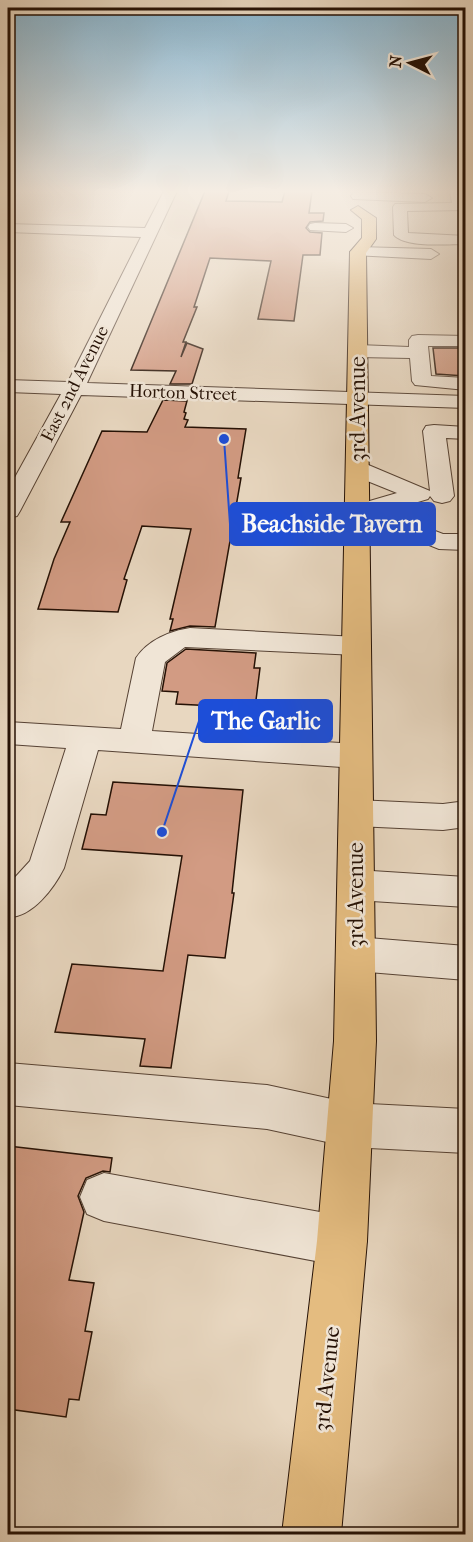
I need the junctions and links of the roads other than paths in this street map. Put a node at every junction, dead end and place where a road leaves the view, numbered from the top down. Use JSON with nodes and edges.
{"nodes":[{"id":1,"x":135,"y":263,"type":"edge"},
{"id":2,"x":353,"y":263,"type":"edge"},
{"id":3,"x":465,"y":341,"type":"edge"},
{"id":4,"x":358,"y":351,"type":"junction"},
{"id":5,"x":417,"y":353,"type":"junction"},
{"id":6,"x":465,"y":384,"type":"edge"},
{"id":7,"x":8,"y":386,"type":"edge"},
{"id":8,"x":74,"y":389,"type":"junction"},
{"id":9,"x":358,"y":399,"type":"junction"},
{"id":10,"x":465,"y":402,"type":"edge"},
{"id":11,"x":465,"y":433,"type":"edge"},
{"id":12,"x":358,"y":469,"type":"junction"},
{"id":13,"x":443,"y":496,"type":"edge"},
{"id":14,"x":8,"y":510,"type":"edge"},
{"id":15,"x":358,"y":520,"type":"junction"},
{"id":16,"x":465,"y":542,"type":"edge"},
{"id":17,"x":357,"y":646,"type":"junction"},
{"id":18,"x":8,"y":733,"type":"edge"},
{"id":19,"x":85,"y":738,"type":"junction"},
{"id":20,"x":134,"y":741,"type":"junction"},
{"id":21,"x":356,"y":756,"type":"junction"},
{"id":22,"x":356,"y":813,"type":"junction"},
{"id":23,"x":465,"y":814,"type":"edge"},
{"id":24,"x":356,"y":885,"type":"junction"},
{"id":25,"x":465,"y":892,"type":"edge"},
{"id":26,"x":8,"y":902,"type":"edge"},
{"id":27,"x":356,"y":954,"type":"junction"},
{"id":28,"x":465,"y":963,"type":"edge"},
{"id":29,"x":8,"y":1084,"type":"edge"},
{"id":30,"x":350,"y":1125,"type":"junction"},
{"id":31,"x":465,"y":1131,"type":"edge"},
{"id":32,"x":104,"y":1197,"type":"dead end"},
{"id":33,"x":342,"y":1241,"type":"junction"},
{"id":34,"x":311,"y":1534,"type":"edge"}],
"edges":[{"from":1,"to":8,"type":"street","name":"East 2nd Avenue"},
{"from":2,"to":4,"type":"main road","name":"3rd Avenue"},
{"from":3,"to":5,"type":"street"},
{"from":4,"to":5,"type":"street"},
{"from":4,"to":9,"type":"main road","name":"3rd Avenue"},
{"from":5,"to":6,"type":"street"},
{"from":7,"to":8,"type":"street","name":"Horton Street"},
{"from":8,"to":9,"type":"street","name":"Horton Street"},
{"from":8,"to":14,"type":"street","name":"East 2nd Avenue"},
{"from":9,"to":10,"type":"street","name":"Horton Street"},
{"from":9,"to":12,"type":"main road","name":"3rd Avenue"},
{"from":11,"to":13,"type":"street"},
{"from":12,"to":13,"type":"street"},
{"from":12,"to":15,"type":"main road","name":"3rd Avenue"},
{"from":13,"to":15,"type":"street"},
{"from":15,"to":16,"type":"street"},
{"from":15,"to":17,"type":"main road","name":"3rd Avenue"},
{"from":17,"to":20,"type":"street"},
{"from":17,"to":21,"type":"main road","name":"3rd Avenue"},
{"from":18,"to":19,"type":"street"},
{"from":19,"to":20,"type":"street"},
{"from":19,"to":26,"type":"street"},
{"from":20,"to":21,"type":"street"},
{"from":21,"to":22,"type":"main road","name":"3rd Avenue"},
{"from":22,"to":23,"type":"street"},
{"from":22,"to":24,"type":"main road","name":"3rd Avenue"},
{"from":24,"to":25,"type":"street"},
{"from":24,"to":27,"type":"main road","name":"3rd Avenue"},
{"from":27,"to":28,"type":"street"},
{"from":27,"to":30,"type":"main road","name":"3rd Avenue"},
{"from":29,"to":30,"type":"street"},
{"from":30,"to":31,"type":"street"},
{"from":30,"to":33,"type":"main road","name":"3rd Avenue"},
{"from":32,"to":33,"type":"street"},
{"from":33,"to":34,"type":"main road","name":"3rd Avenue"}]}
